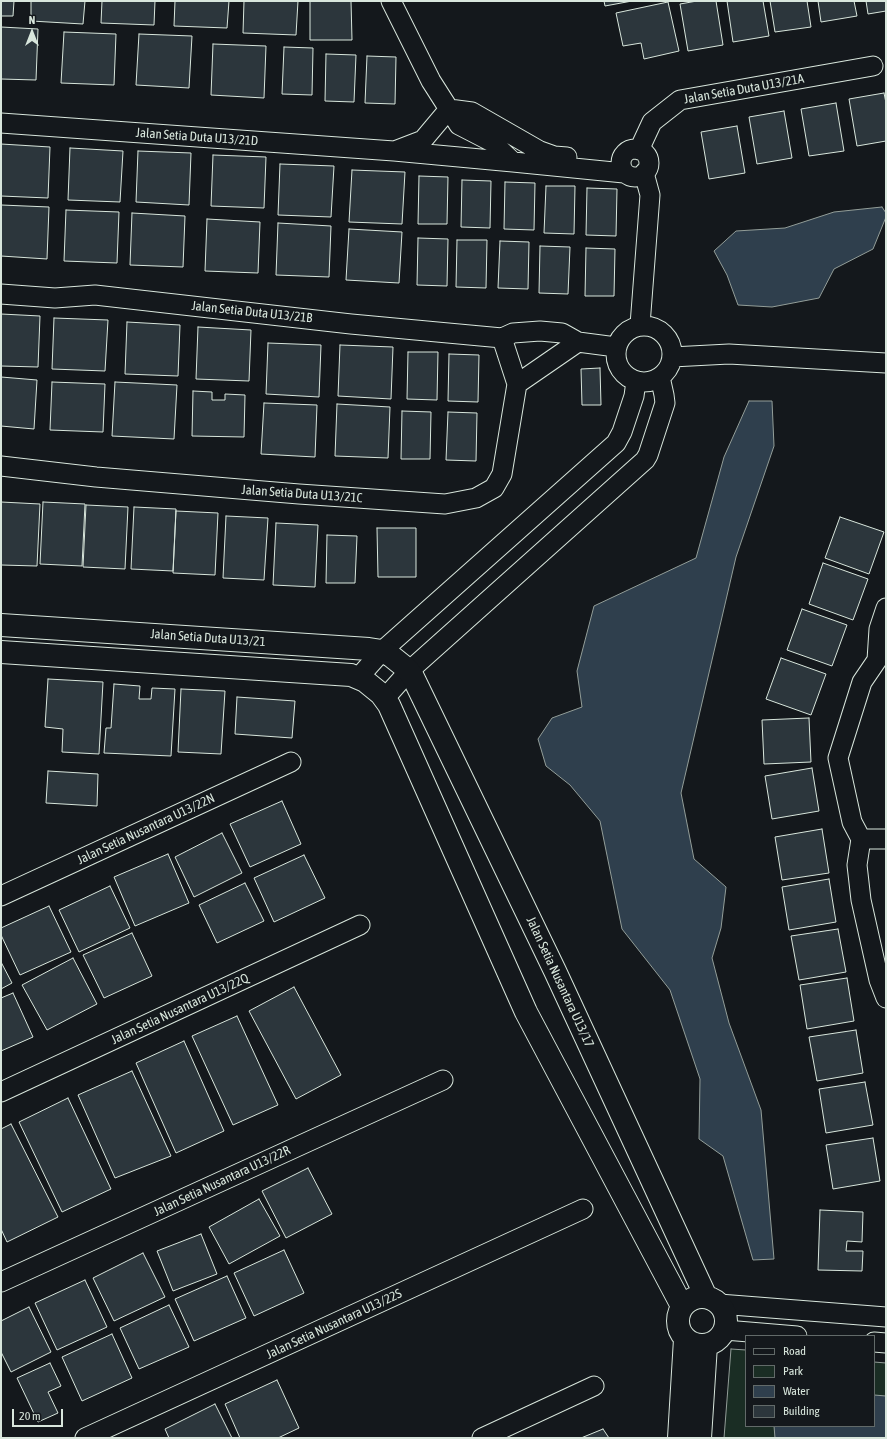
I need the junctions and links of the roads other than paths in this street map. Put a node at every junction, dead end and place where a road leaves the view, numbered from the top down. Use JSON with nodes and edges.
{"nodes":[{"id":1,"x":391,"y":1,"type":"edge"},
{"id":2,"x":873,"y":66,"type":"dead end"},
{"id":3,"x":449,"y":110,"type":"junction"},
{"id":4,"x":1,"y":122,"type":"edge"},
{"id":5,"x":639,"y":150,"type":"junction"},
{"id":6,"x":394,"y":151,"type":"junction"},
{"id":7,"x":513,"y":162,"type":"junction"},
{"id":8,"x":623,"y":167,"type":"junction"},
{"id":9,"x":644,"y":174,"type":"junction"},
{"id":10,"x":1,"y":294,"type":"edge"},
{"id":11,"x":640,"y":325,"type":"junction"},
{"id":12,"x":502,"y":338,"type":"junction"},
{"id":13,"x":578,"y":342,"type":"junction"},
{"id":14,"x":616,"y":347,"type":"junction"},
{"id":15,"x":672,"y":358,"type":"junction"},
{"id":16,"x":886,"y":363,"type":"edge"},
{"id":17,"x":660,"y":377,"type":"junction"},
{"id":18,"x":636,"y":381,"type":"junction"},
{"id":19,"x":517,"y":384,"type":"junction"},
{"id":20,"x":1,"y":466,"type":"edge"},
{"id":21,"x":886,"y":608,"type":"edge"},
{"id":22,"x":1,"y":625,"type":"edge"},
{"id":23,"x":382,"y":651,"type":"junction"},
{"id":24,"x":1,"y":652,"type":"edge"},
{"id":25,"x":881,"y":661,"type":"edge"},
{"id":26,"x":409,"y":671,"type":"junction"},
{"id":27,"x":359,"y":677,"type":"junction"},
{"id":28,"x":385,"y":698,"type":"junction"},
{"id":29,"x":292,"y":762,"type":"dead end"},
{"id":30,"x":886,"y":838,"type":"edge"},
{"id":31,"x":861,"y":839,"type":"junction"},
{"id":32,"x":1,"y":896,"type":"edge"},
{"id":33,"x":360,"y":924,"type":"dead end"},
{"id":34,"x":886,"y":998,"type":"edge"},
{"id":35,"x":443,"y":1080,"type":"dead end"},
{"id":36,"x":1,"y":1092,"type":"edge"},
{"id":37,"x":583,"y":1209,"type":"dead end"},
{"id":38,"x":1,"y":1282,"type":"edge"},
{"id":39,"x":712,"y":1300,"type":"junction"},
{"id":40,"x":682,"y":1306,"type":"junction"},
{"id":41,"x":886,"y":1317,"type":"edge"},
{"id":42,"x":725,"y":1330,"type":"junction"},
{"id":43,"x":785,"y":1335,"type":"edge"},
{"id":44,"x":685,"y":1339,"type":"junction"},
{"id":45,"x":875,"y":1342,"type":"edge"},
{"id":46,"x":886,"y":1343,"type":"edge"},
{"id":47,"x":706,"y":1345,"type":"junction"},
{"id":48,"x":594,"y":1386,"type":"dead end"},
{"id":49,"x":85,"y":1438,"type":"edge"},
{"id":50,"x":482,"y":1438,"type":"edge"},
{"id":51,"x":679,"y":1438,"type":"edge"},
{"id":52,"x":700,"y":1438,"type":"edge"}],
"edges":[{"from":1,"to":3,"type":"street"},
{"from":2,"to":5,"type":"street","name":"Jalan Setia Duta U13/21A"},
{"from":3,"to":6,"type":"street"},
{"from":3,"to":7,"type":"street"},
{"from":3,"to":8,"type":"street"},
{"from":4,"to":6,"type":"street","name":"Jalan Setia Duta U13/21D"},
{"from":5,"to":8,"type":"street"},
{"from":5,"to":9,"type":"street"},
{"from":6,"to":7,"type":"street","name":"Jalan Setia Duta U13/21D"},
{"from":7,"to":8,"type":"street","name":"Jalan Setia Duta U13/21D"},
{"from":8,"to":9,"type":"street"},
{"from":9,"to":11,"type":"street"},
{"from":10,"to":12,"type":"street","name":"Jalan Setia Duta U13/21B"},
{"from":11,"to":14,"type":"street"},
{"from":11,"to":15,"type":"street"},
{"from":12,"to":13,"type":"street"},
{"from":12,"to":19,"type":"street"},
{"from":13,"to":14,"type":"street"},
{"from":13,"to":19,"type":"street"},
{"from":14,"to":18,"type":"street"},
{"from":15,"to":16,"type":"street"},
{"from":15,"to":17,"type":"street"},
{"from":17,"to":18,"type":"street"},
{"from":17,"to":26,"type":"street"},
{"from":18,"to":23,"type":"street"},
{"from":19,"to":20,"type":"street","name":"Jalan Setia Duta U13/21C"},
{"from":21,"to":25,"type":"street"},
{"from":22,"to":23,"type":"main road","name":"Jalan Setia Duta U13/21"},
{"from":23,"to":26,"type":"main road","name":"Jalan Setia Duta U13/21"},
{"from":23,"to":27,"type":"street"},
{"from":24,"to":27,"type":"main road"},
{"from":25,"to":31,"type":"street"},
{"from":26,"to":28,"type":"street"},
{"from":26,"to":39,"type":"main road","name":"Jalan Setia Nusantara U13/17"},
{"from":27,"to":28,"type":"main road"},
{"from":28,"to":40,"type":"main road"},
{"from":29,"to":32,"type":"street","name":"Jalan Setia Nusantara U13/22N"},
{"from":30,"to":31,"type":"street"},
{"from":31,"to":34,"type":"street"},
{"from":33,"to":36,"type":"street","name":"Jalan Setia Nusantara U13/22Q"},
{"from":35,"to":38,"type":"street","name":"Jalan Setia Nusantara U13/22R"},
{"from":37,"to":49,"type":"street","name":"Jalan Setia Nusantara U13/22S"},
{"from":39,"to":40,"type":"main road"},
{"from":39,"to":41,"type":"street"},
{"from":39,"to":42,"type":"main road"},
{"from":40,"to":44,"type":"main road"},
{"from":42,"to":43,"type":"street"},
{"from":42,"to":47,"type":"main road"},
{"from":44,"to":47,"type":"main road"},
{"from":44,"to":51,"type":"main road"},
{"from":45,"to":46,"type":"street"},
{"from":47,"to":52,"type":"main road"},
{"from":48,"to":50,"type":"street"}]}
